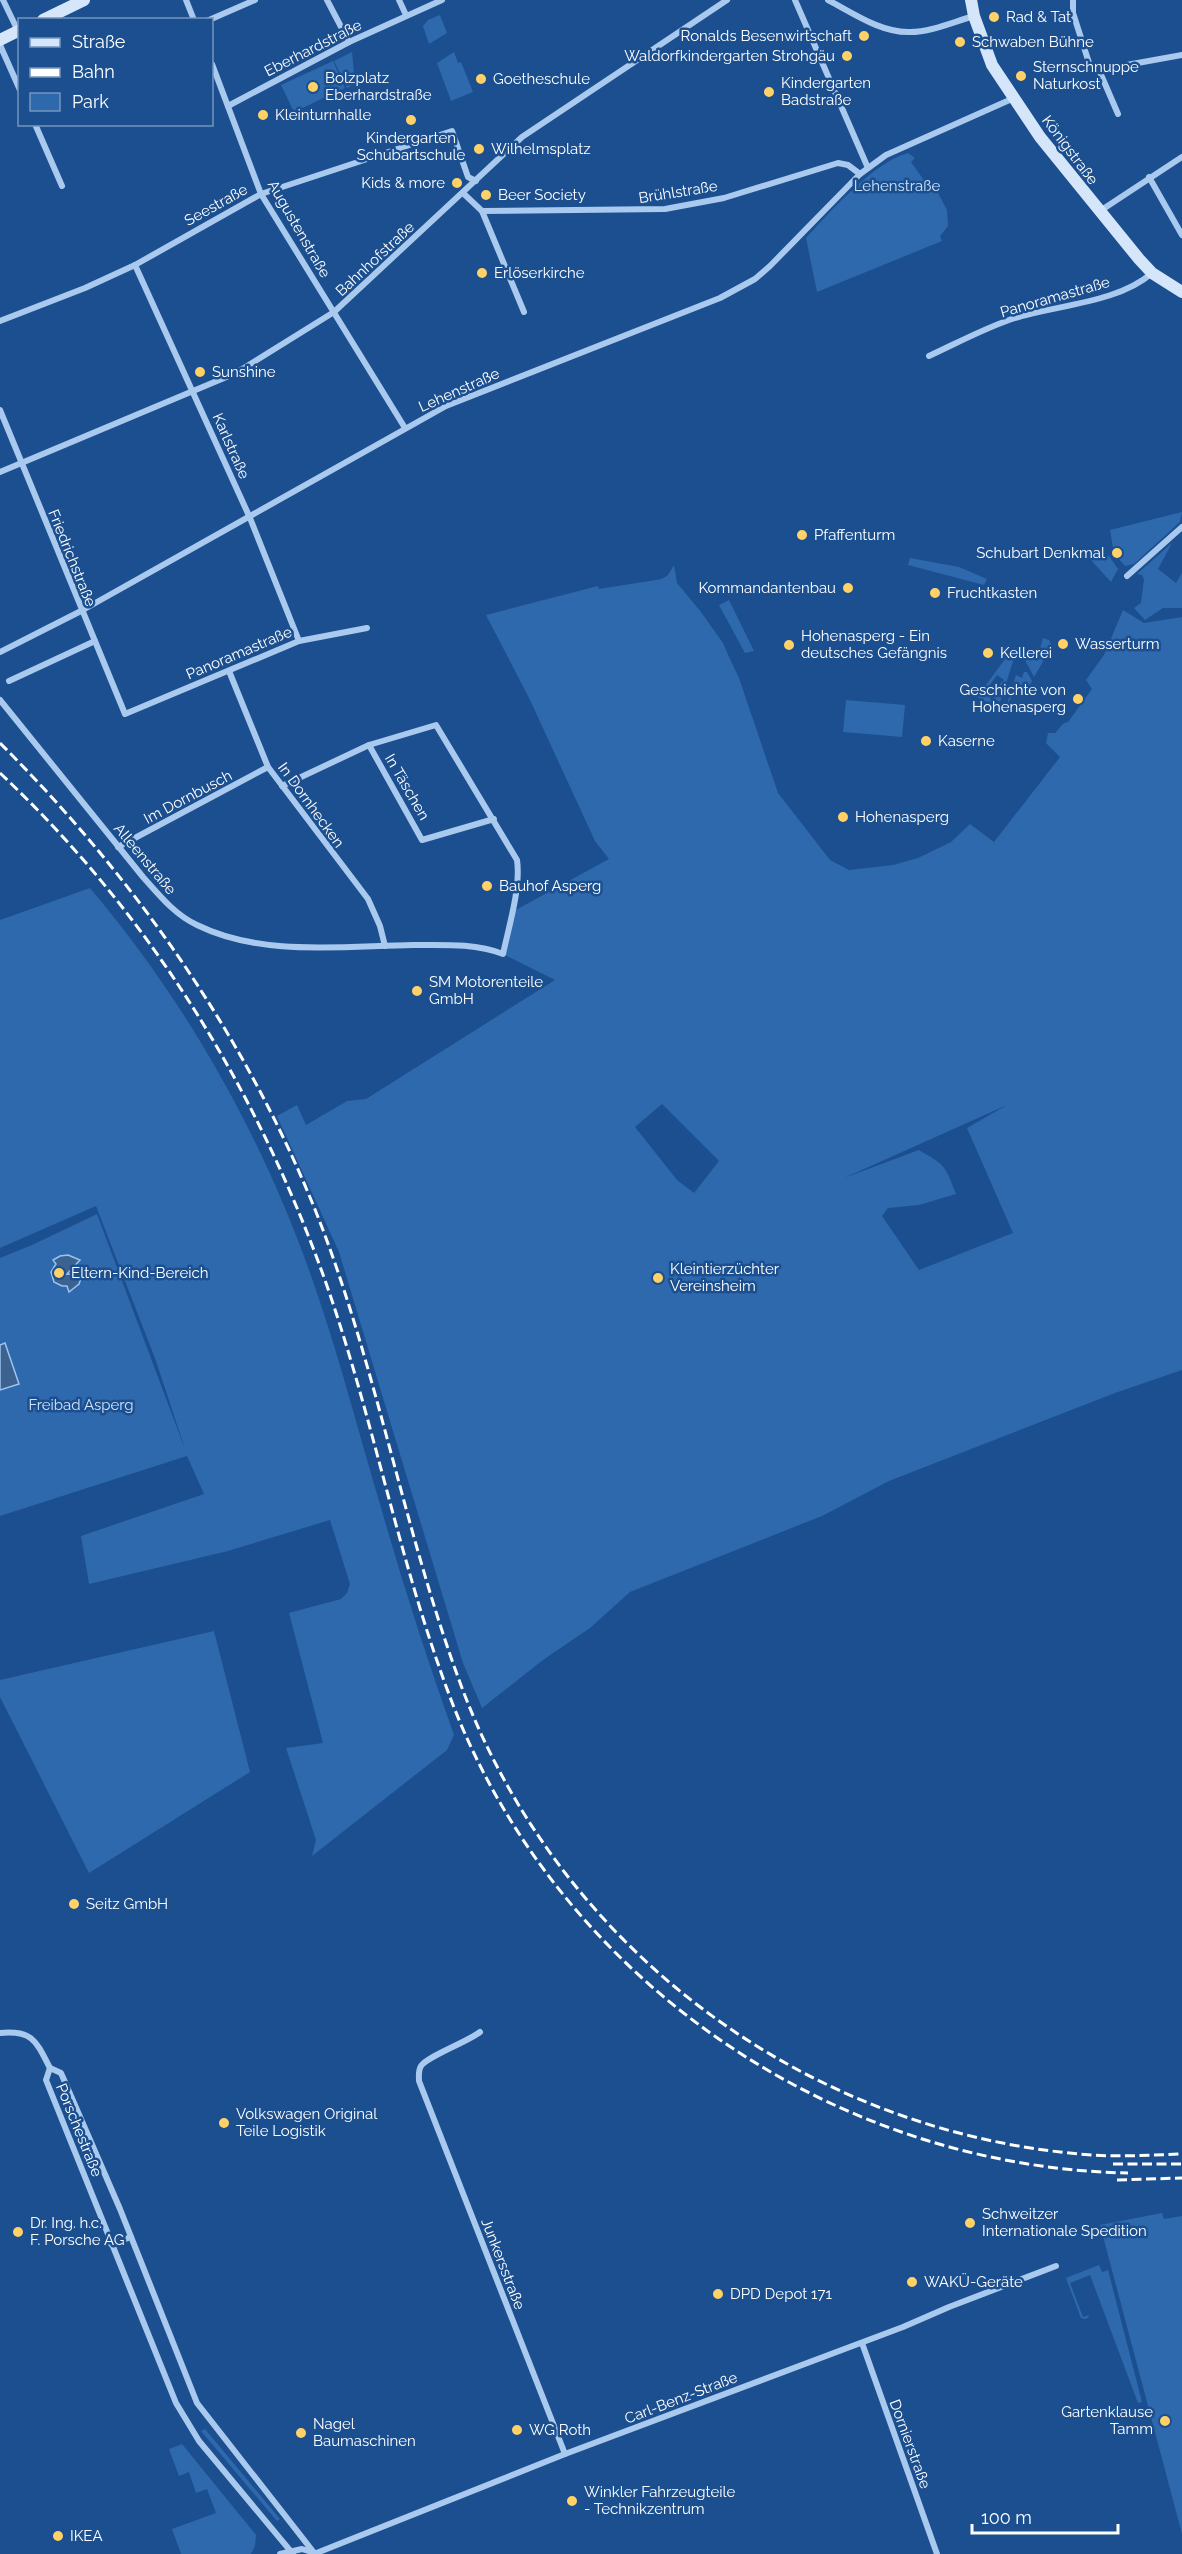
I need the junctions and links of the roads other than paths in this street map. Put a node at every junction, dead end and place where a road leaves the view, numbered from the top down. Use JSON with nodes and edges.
{"nodes":[{"id":1,"x":3,"y":0,"type":"edge"},
{"id":2,"x":84,"y":0,"type":"edge"},
{"id":3,"x":186,"y":0,"type":"edge"},
{"id":4,"x":255,"y":0,"type":"edge"},
{"id":5,"x":327,"y":0,"type":"edge"},
{"id":6,"x":399,"y":0,"type":"edge"},
{"id":7,"x":442,"y":0,"type":"edge"},
{"id":8,"x":727,"y":0,"type":"edge"},
{"id":9,"x":795,"y":0,"type":"edge"},
{"id":10,"x":828,"y":0,"type":"edge"},
{"id":11,"x":971,"y":0,"type":"edge"},
{"id":12,"x":1073,"y":0,"type":"edge"},
{"id":13,"x":406,"y":15,"type":"junction"},
{"id":14,"x":974,"y":16,"type":"junction"},
{"id":15,"x":47,"y":18,"type":"edge"},
{"id":16,"x":193,"y":18,"type":"edge"},
{"id":17,"x":213,"y":18,"type":"edge"},
{"id":18,"x":18,"y":29,"type":"edge"},
{"id":19,"x":18,"y":31,"type":"edge"},
{"id":20,"x":0,"y":40,"type":"edge"},
{"id":21,"x":349,"y":42,"type":"junction"},
{"id":22,"x":0,"y":45,"type":"edge"},
{"id":23,"x":1182,"y":55,"type":"edge"},
{"id":24,"x":213,"y":67,"type":"edge"},
{"id":25,"x":1099,"y":70,"type":"junction"},
{"id":26,"x":18,"y":86,"type":"edge"},
{"id":27,"x":1014,"y":98,"type":"junction"},
{"id":28,"x":228,"y":106,"type":"junction"},
{"id":29,"x":1118,"y":114,"type":"dead end"},
{"id":30,"x":36,"y":126,"type":"edge"},
{"id":31,"x":1182,"y":157,"type":"edge"},
{"id":32,"x":868,"y":168,"type":"junction"},
{"id":33,"x":860,"y":174,"type":"junction"},
{"id":34,"x":1149,"y":177,"type":"junction"},
{"id":35,"x":476,"y":181,"type":"junction"},
{"id":36,"x":62,"y":186,"type":"dead end"},
{"id":37,"x":463,"y":193,"type":"junction"},
{"id":38,"x":261,"y":194,"type":"junction"},
{"id":39,"x":482,"y":212,"type":"junction"},
{"id":40,"x":1098,"y":212,"type":"junction"},
{"id":41,"x":1182,"y":235,"type":"edge"},
{"id":42,"x":135,"y":265,"type":"junction"},
{"id":43,"x":1152,"y":273,"type":"junction"},
{"id":44,"x":1182,"y":292,"type":"edge"},
{"id":45,"x":334,"y":312,"type":"junction"},
{"id":46,"x":524,"y":312,"type":"dead end"},
{"id":47,"x":0,"y":321,"type":"edge"},
{"id":48,"x":928,"y":356,"type":"dead end"},
{"id":49,"x":193,"y":393,"type":"junction"},
{"id":50,"x":0,"y":410,"type":"edge"},
{"id":51,"x":405,"y":428,"type":"junction"},
{"id":52,"x":21,"y":463,"type":"junction"},
{"id":53,"x":0,"y":472,"type":"edge"},
{"id":54,"x":250,"y":518,"type":"junction"},
{"id":55,"x":1182,"y":527,"type":"edge"},
{"id":56,"x":1127,"y":576,"type":"dead end"},
{"id":57,"x":81,"y":611,"type":"junction"},
{"id":58,"x":367,"y":628,"type":"dead end"},
{"id":59,"x":94,"y":641,"type":"junction"},
{"id":60,"x":299,"y":641,"type":"junction"},
{"id":61,"x":0,"y":652,"type":"edge"},
{"id":62,"x":229,"y":671,"type":"junction"},
{"id":63,"x":9,"y":681,"type":"dead end"},
{"id":64,"x":0,"y":700,"type":"edge"},
{"id":65,"x":124,"y":714,"type":"joint"},
{"id":66,"x":369,"y":745,"type":"junction"},
{"id":67,"x":268,"y":767,"type":"junction"},
{"id":68,"x":282,"y":786,"type":"junction"},
{"id":69,"x":494,"y":819,"type":"junction"},
{"id":70,"x":118,"y":847,"type":"junction"},
{"id":71,"x":385,"y":946,"type":"junction"},
{"id":72,"x":502,"y":954,"type":"joint"},
{"id":73,"x":480,"y":2032,"type":"dead end"},
{"id":74,"x":0,"y":2033,"type":"edge"},
{"id":75,"x":50,"y":2068,"type":"junction"},
{"id":76,"x":131,"y":2237,"type":"junction"},
{"id":77,"x":111,"y":2244,"type":"junction"},
{"id":78,"x":1056,"y":2266,"type":"dead end"},
{"id":79,"x":862,"y":2343,"type":"junction"},
{"id":80,"x":566,"y":2454,"type":"junction"},
{"id":81,"x":292,"y":2552,"type":"edge"},
{"id":82,"x":280,"y":2554,"type":"edge"},
{"id":83,"x":315,"y":2554,"type":"edge"},
{"id":84,"x":937,"y":2554,"type":"edge"}],
"edges":[{"from":1,"to":18,"type":"street"},
{"from":2,"to":15,"type":"main road"},
{"from":3,"to":16,"type":"street"},
{"from":4,"to":17,"type":"street"},
{"from":5,"to":21,"type":"street"},
{"from":6,"to":13,"type":"street"},
{"from":7,"to":13,"type":"street","name":"Eberhardstraße"},
{"from":8,"to":35,"type":"street","name":"Bahnhofstraße"},
{"from":9,"to":32,"type":"street"},
{"from":10,"to":14,"type":"street"},
{"from":11,"to":14,"type":"main road","name":"Königstraße"},
{"from":12,"to":25,"type":"street"},
{"from":13,"to":21,"type":"street","name":"Eberhardstraße"},
{"from":14,"to":27,"type":"main road","name":"Königstraße"},
{"from":19,"to":20,"type":"main road"},
{"from":21,"to":28,"type":"street","name":"Eberhardstraße"},
{"from":22,"to":26,"type":"street"},
{"from":23,"to":25,"type":"street"},
{"from":24,"to":28,"type":"street","name":"Augustenstraße"},
{"from":25,"to":29,"type":"street"},
{"from":27,"to":32,"type":"street","name":"Lehenstraße"},
{"from":27,"to":40,"type":"main road","name":"Königstraße"},
{"from":28,"to":38,"type":"street","name":"Augustenstraße"},
{"from":30,"to":36,"type":"street"},
{"from":31,"to":34,"type":"street"},
{"from":32,"to":33,"type":"street","name":"Lehenstraße"},
{"from":33,"to":39,"type":"street","name":"Brühlstraße"},
{"from":33,"to":51,"type":"street","name":"Lehenstraße"},
{"from":34,"to":40,"type":"street"},
{"from":34,"to":41,"type":"street"},
{"from":35,"to":37,"type":"street","name":"Bahnhofstraße"},
{"from":35,"to":38,"type":"street","name":"Seestraße"},
{"from":37,"to":39,"type":"street"},
{"from":37,"to":45,"type":"street","name":"Bahnhofstraße"},
{"from":38,"to":42,"type":"street","name":"Seestraße"},
{"from":38,"to":45,"type":"street","name":"Augustenstraße"},
{"from":39,"to":46,"type":"street"},
{"from":40,"to":43,"type":"main road","name":"Königstraße"},
{"from":42,"to":47,"type":"street","name":"Seestraße"},
{"from":42,"to":49,"type":"street","name":"Karlstraße"},
{"from":43,"to":44,"type":"main road","name":"Königstraße"},
{"from":43,"to":48,"type":"street","name":"Panoramastraße"},
{"from":45,"to":49,"type":"street","name":"Bahnhofstraße"},
{"from":45,"to":51,"type":"street","name":"Augustenstraße"},
{"from":49,"to":52,"type":"street","name":"Bahnhofstraße"},
{"from":49,"to":54,"type":"street","name":"Karlstraße"},
{"from":50,"to":52,"type":"street","name":"Friedrichstraße"},
{"from":51,"to":54,"type":"street","name":"Lehenstraße"},
{"from":52,"to":53,"type":"street","name":"Bahnhofstraße"},
{"from":52,"to":57,"type":"street","name":"Friedrichstraße"},
{"from":54,"to":57,"type":"street","name":"Lehenstraße"},
{"from":54,"to":60,"type":"street","name":"Karlstraße"},
{"from":55,"to":56,"type":"street"},
{"from":57,"to":59,"type":"street","name":"Friedrichstraße"},
{"from":57,"to":61,"type":"street","name":"Lehenstraße"},
{"from":58,"to":60,"type":"street","name":"Panoramastraße"},
{"from":59,"to":63,"type":"street"},
{"from":59,"to":65,"type":"street","name":"Friedrichstraße"},
{"from":60,"to":62,"type":"street","name":"Panoramastraße"},
{"from":62,"to":65,"type":"street","name":"Panoramastraße"},
{"from":62,"to":67,"type":"street","name":"In Dornhecken"},
{"from":64,"to":70,"type":"street","name":"Alleenstraße"},
{"from":66,"to":68,"type":"street","name":"In Täschen"},
{"from":66,"to":69,"type":"street","name":"In Täschen"},
{"from":66,"to":69,"type":"street","name":"In Täschen"},
{"from":67,"to":68,"type":"street","name":"In Dornhecken"},
{"from":67,"to":70,"type":"street","name":"Im Dornbusch"},
{"from":68,"to":71,"type":"street","name":"In Dornhecken"},
{"from":69,"to":72,"type":"street","name":"In Täschen"},
{"from":70,"to":71,"type":"street","name":"Alleenstraße"},
{"from":71,"to":72,"type":"street","name":"Alleenstraße"},
{"from":73,"to":80,"type":"street","name":"Junkersstraße"},
{"from":74,"to":75,"type":"street"},
{"from":75,"to":76,"type":"street","name":"Porschestraße"},
{"from":75,"to":77,"type":"street","name":"Porschestraße"},
{"from":76,"to":77,"type":"street"},
{"from":76,"to":83,"type":"street","name":"Porschestraße"},
{"from":77,"to":81,"type":"street","name":"Porschestraße"},
{"from":78,"to":79,"type":"street","name":"Carl-Benz-Straße"},
{"from":79,"to":80,"type":"street","name":"Carl-Benz-Straße"},
{"from":79,"to":84,"type":"street","name":"Dornierstraße"},
{"from":80,"to":83,"type":"street","name":"Carl-Benz-Straße"},
{"from":81,"to":82,"type":"street"},
{"from":81,"to":83,"type":"street"}]}
